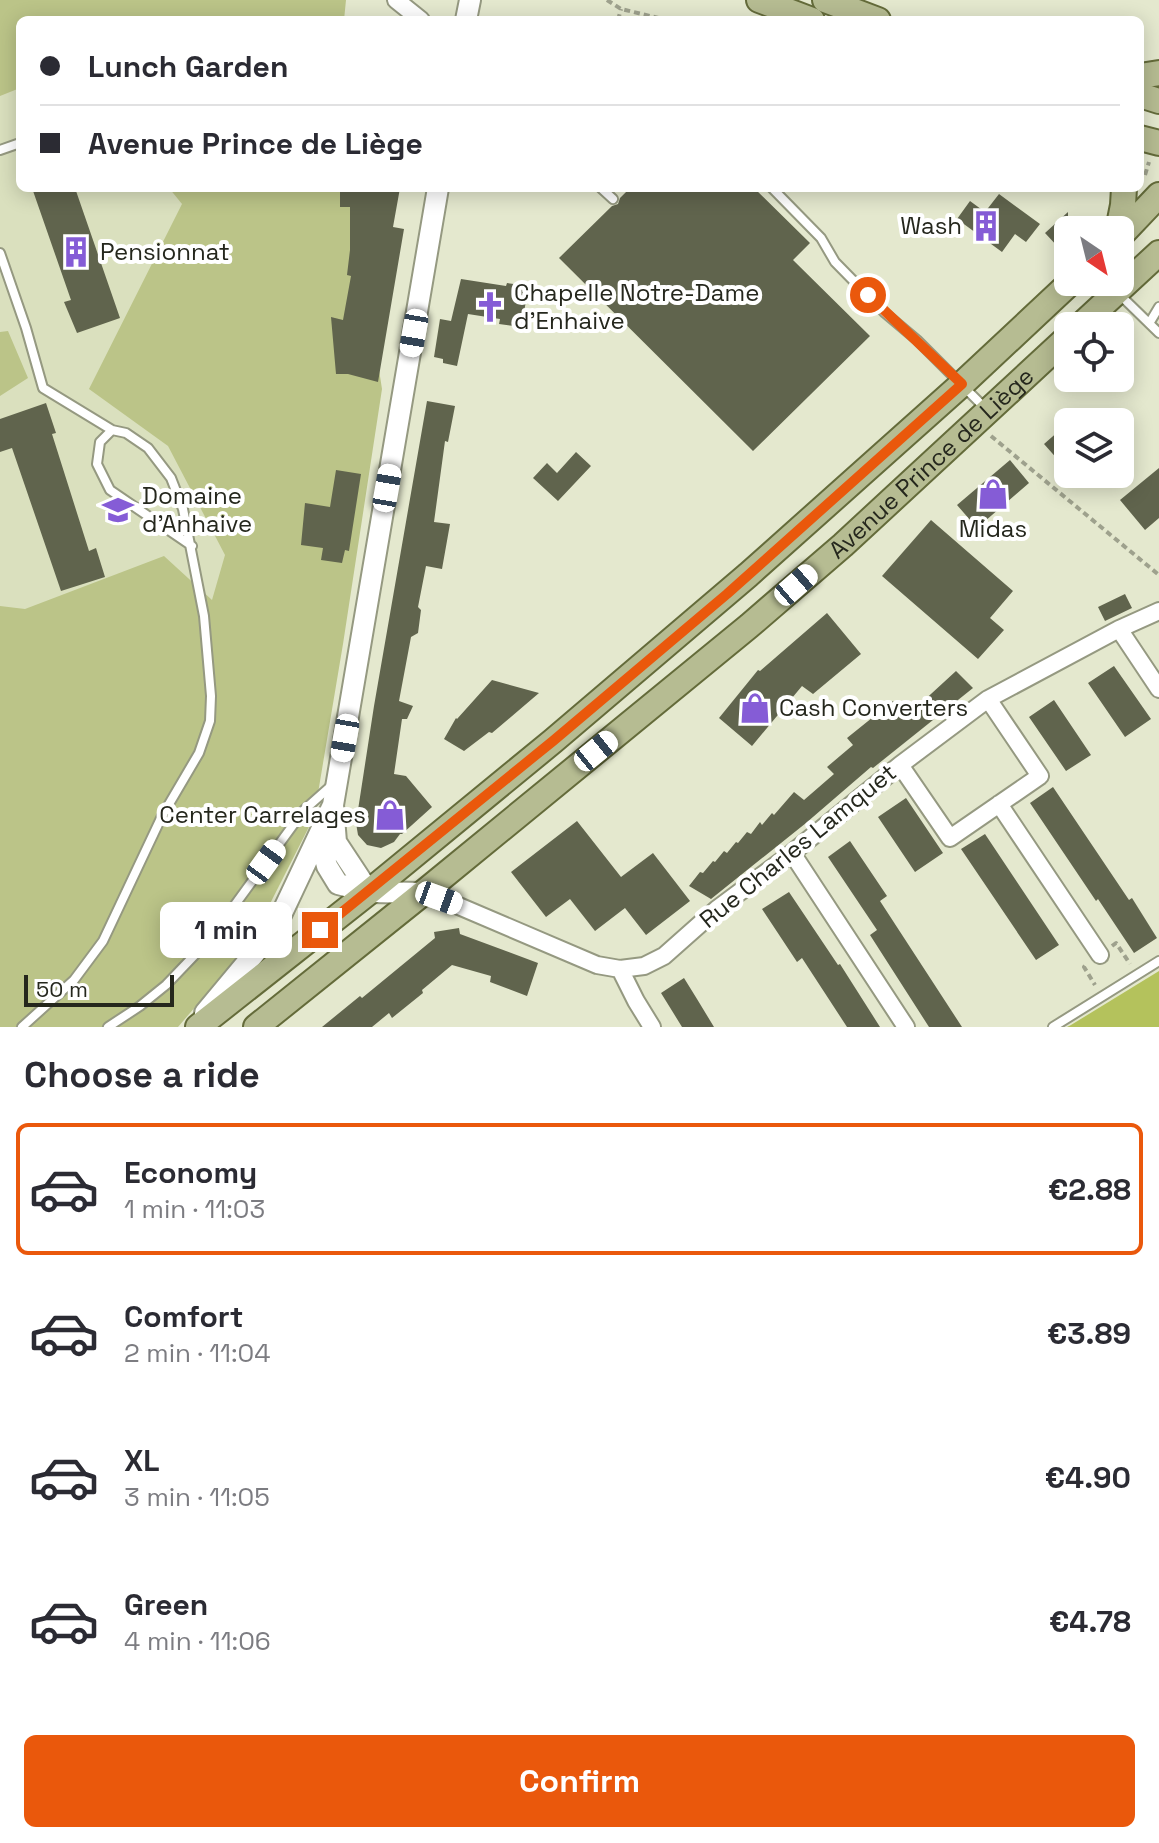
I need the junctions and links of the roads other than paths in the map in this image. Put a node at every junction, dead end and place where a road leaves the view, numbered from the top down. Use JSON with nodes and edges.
{"nodes":[{"id":1,"x":396,"y":0,"type":"edge"},
{"id":2,"x":759,"y":0,"type":"edge"},
{"id":3,"x":825,"y":0,"type":"edge"},
{"id":4,"x":416,"y":16,"type":"edge"},
{"id":5,"x":801,"y":16,"type":"edge"},
{"id":6,"x":867,"y":16,"type":"edge"},
{"id":7,"x":1152,"y":185,"type":"edge"},
{"id":8,"x":437,"y":192,"type":"edge"},
{"id":9,"x":605,"y":192,"type":"edge"},
{"id":10,"x":776,"y":192,"type":"edge"},
{"id":11,"x":1124,"y":192,"type":"edge"},
{"id":12,"x":613,"y":199,"type":"dead end"},
{"id":13,"x":1121,"y":216,"type":"edge"},
{"id":14,"x":1133,"y":216,"type":"edge"},
{"id":15,"x":0,"y":253,"type":"edge"},
{"id":16,"x":1154,"y":261,"type":"edge"},
{"id":17,"x":1134,"y":278,"type":"edge"},
{"id":18,"x":1056,"y":296,"type":"edge"},
{"id":19,"x":1113,"y":296,"type":"edge"},
{"id":20,"x":1121,"y":296,"type":"edge"},
{"id":21,"x":1159,"y":307,"type":"edge"},
{"id":22,"x":1095,"y":312,"type":"edge"},
{"id":23,"x":1150,"y":322,"type":"junction"},
{"id":24,"x":1159,"y":333,"type":"edge"},
{"id":25,"x":1054,"y":350,"type":"edge"},
{"id":26,"x":962,"y":384,"type":"junction"},
{"id":27,"x":988,"y":410,"type":"junction"},
{"id":28,"x":112,"y":430,"type":"junction"},
{"id":29,"x":192,"y":546,"type":"junction"},
{"id":30,"x":1159,"y":611,"type":"edge"},
{"id":31,"x":1119,"y":629,"type":"junction"},
{"id":32,"x":1159,"y":689,"type":"edge"},
{"id":33,"x":988,"y":699,"type":"junction"},
{"id":34,"x":900,"y":765,"type":"junction"},
{"id":35,"x":337,"y":781,"type":"junction"},
{"id":36,"x":999,"y":804,"type":"junction"},
{"id":37,"x":333,"y":805,"type":"junction"},
{"id":38,"x":319,"y":835,"type":"junction"},
{"id":39,"x":792,"y":853,"type":"junction"},
{"id":40,"x":369,"y":892,"type":"junction"},
{"id":41,"x":423,"y":893,"type":"junction"},
{"id":42,"x":1100,"y":955,"type":"road end"},
{"id":43,"x":1159,"y":961,"type":"edge"},
{"id":44,"x":620,"y":969,"type":"junction"},
{"id":45,"x":22,"y":1027,"type":"edge"},
{"id":46,"x":108,"y":1027,"type":"edge"},
{"id":47,"x":196,"y":1027,"type":"edge"},
{"id":48,"x":256,"y":1027,"type":"edge"},
{"id":49,"x":652,"y":1027,"type":"edge"},
{"id":50,"x":906,"y":1027,"type":"edge"},
{"id":51,"x":1053,"y":1027,"type":"edge"}],
"edges":[{"from":1,"to":4,"type":"street"},
{"from":2,"to":5,"type":"main road"},
{"from":3,"to":6,"type":"main road"},
{"from":7,"to":14,"type":"main road"},
{"from":8,"to":35,"type":"street"},
{"from":9,"to":12,"type":"lane"},
{"from":10,"to":26,"type":"lane"},
{"from":11,"to":13,"type":"main road"},
{"from":15,"to":28,"type":"lane"},
{"from":16,"to":17,"type":"main road"},
{"from":18,"to":26,"type":"main road","name":"Avenue Prince de Liège"},
{"from":19,"to":22,"type":"main road"},
{"from":20,"to":23,"type":"lane"},
{"from":21,"to":23,"type":"lane"},
{"from":23,"to":24,"type":"lane"},
{"from":25,"to":27,"type":"main road","name":"Avenue Prince de Liège"},
{"from":26,"to":27,"type":"lane"},
{"from":26,"to":40,"type":"main road","name":"Avenue Prince de Liège"},
{"from":27,"to":41,"type":"main road","name":"Avenue Prince de Liège"},
{"from":28,"to":29,"type":"lane"},
{"from":28,"to":29,"type":"lane"},
{"from":29,"to":45,"type":"lane"},
{"from":30,"to":31,"type":"street","name":"Rue Charles Lamquet"},
{"from":31,"to":32,"type":"street"},
{"from":31,"to":33,"type":"street","name":"Rue Charles Lamquet"},
{"from":33,"to":34,"type":"street","name":"Rue Charles Lamquet"},
{"from":33,"to":36,"type":"street"},
{"from":34,"to":36,"type":"street"},
{"from":34,"to":39,"type":"street","name":"Rue Charles Lamquet"},
{"from":35,"to":37,"type":"street"},
{"from":35,"to":46,"type":"lane"},
{"from":36,"to":42,"type":"street"},
{"from":37,"to":38,"type":"street"},
{"from":37,"to":40,"type":"street"},
{"from":38,"to":40,"type":"street"},
{"from":38,"to":47,"type":"street"},
{"from":39,"to":44,"type":"street","name":"Rue Charles Lamquet"},
{"from":39,"to":50,"type":"street"},
{"from":40,"to":41,"type":"street"},
{"from":40,"to":47,"type":"main road","name":"Avenue Prince de Liège"},
{"from":41,"to":44,"type":"street"},
{"from":41,"to":48,"type":"main road","name":"Avenue Prince de Liège"},
{"from":43,"to":51,"type":"lane"},
{"from":44,"to":49,"type":"street"}]}
